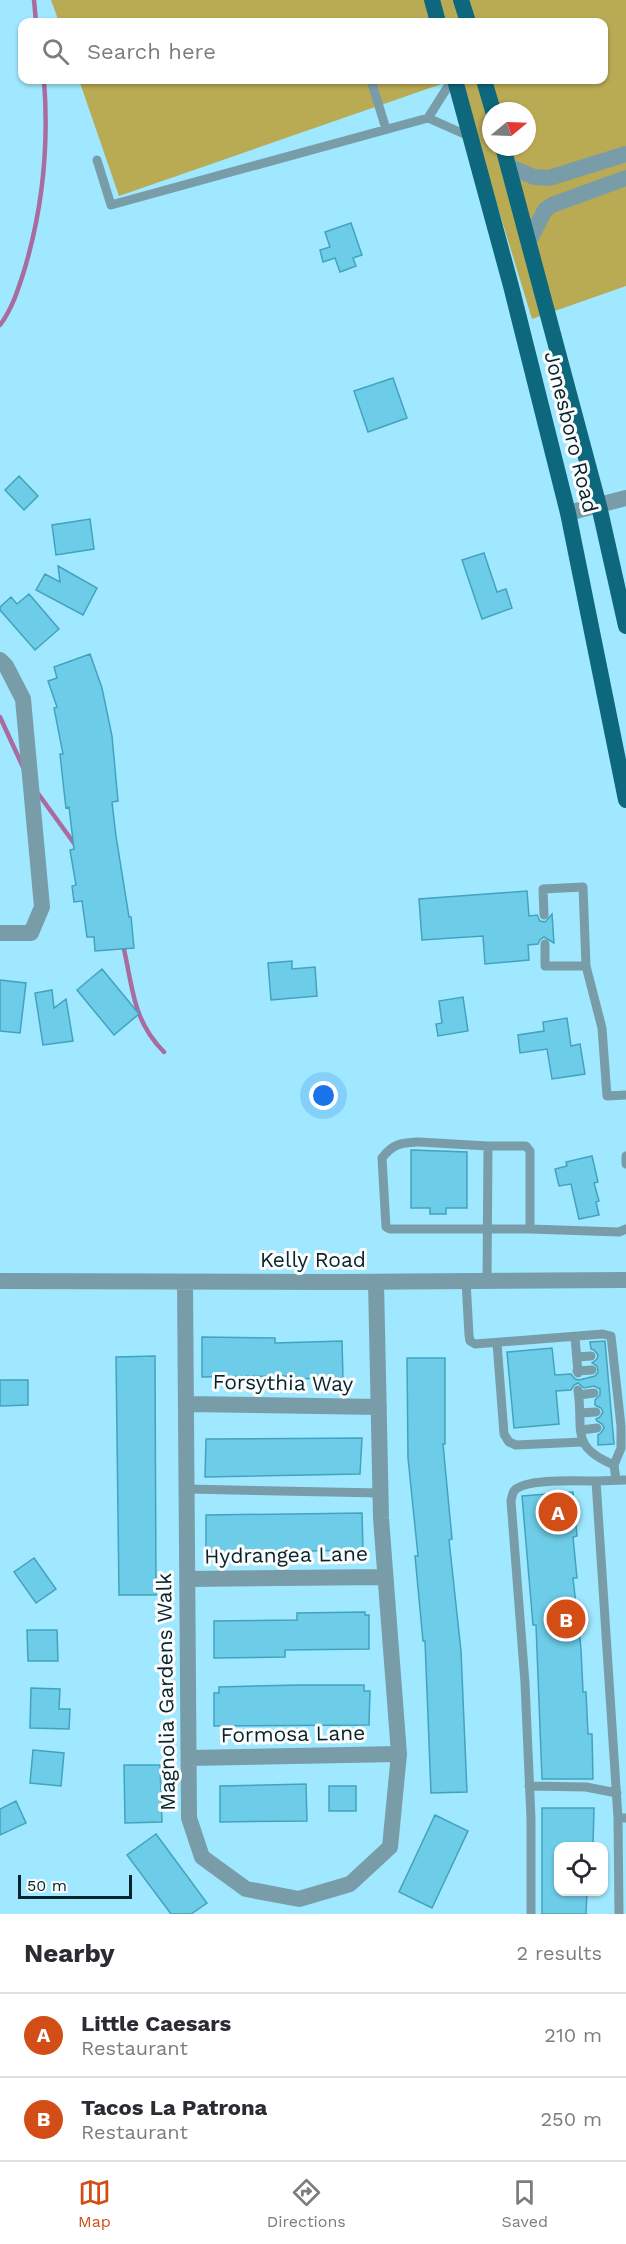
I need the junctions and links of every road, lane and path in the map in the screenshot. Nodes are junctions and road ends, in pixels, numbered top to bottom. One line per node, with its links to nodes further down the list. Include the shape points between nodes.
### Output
1 (432, 0): 3 (main road)
2 (461, 0): 4 (main road)
3 (437, 18)
4 (467, 18)
5 (372, 84): 11 (lane)
6 (450, 84): 10 (lane)
7 (454, 84): 12 (main road, Jonesboro Road)
8 (485, 84): 9 (main road)
9 (490, 102)
10 (428, 118): 11 (lane); 12 (lane)
11 (386, 129): 15 (lane, via 111,205)
12 (471, 137): 23 (main road, Jonesboro Road)
13 (626, 154): 16 (street)
14 (505, 156): 17 (main road, Jonesboro Road)
15 (97, 160)
16 (602, 162): 17 (street, via 541,178); 19 (lane)
17 (508, 166): 20 (main road, Jonesboro Road)
18 (626, 178): 19 (street)
19 (609, 185): 20 (street, via 552,205 545,210)
20 (529, 241): 22 (main road, Jonesboro Road)
21 (626, 498): 22 (street)
22 (599, 506): 23 (street); 24 (main road, Jonesboro Road)
23 (568, 513): 26 (main road, Jonesboro Road)
24 (626, 626)
25 (0, 660): 28 (street, via 23,699 42,907 31,933)
26 (626, 800)
27 (544, 915): 30 (lane, via 543,889 583,888)
28 (0, 933)
29 (545, 944): 30 (lane, via 545,966)
30 (586, 966): 31 (lane, via 602,1028 607,1096)
31 (626, 1095)
32 (488, 1146): 35 (lane); 35 (lane, via 398,1143 382,1158 386,1227); 36 (lane, via 526,1146 530,1151)
33 (626, 1156): 34 (lane)
34 (626, 1164)
35 (486, 1229): 36 (lane); 43 (lane)
36 (530, 1229): 37 (lane)
37 (626, 1229)
38 (626, 1280): 43 (street, Kelly Road)
39 (0, 1281): 41 (street, Kelly Road)
40 (466, 1281): 42 (street, Kelly Road); 43 (street, Kelly Road); 45 (lane, via 470,1341)
41 (185, 1282): 42 (street, Kelly Road); 50 (street, Magnolia Gardens Walk)
42 (376, 1282): 51 (street, Magnolia Gardens Walk)
43 (487, 1282)
44 (575, 1337): 45 (lane); 47 (lane); 57 (lane, via 611,1336 621,1448)
45 (497, 1343): 56 (lane, via 504,1434 509,1442)
46 (591, 1356): 47 (lane)
47 (577, 1357): 48 (lane, via 578,1372)
48 (592, 1370)
49 (594, 1393): 53 (lane, via 579,1392)
50 (186, 1404): 51 (street, Forsythia Way); 60 (street, Magnolia Gardens Walk)
51 (379, 1407): 61 (street, Magnolia Gardens Walk)
52 (596, 1412): 53 (lane)
53 (580, 1413): 55 (lane)
54 (597, 1428): 55 (lane)
55 (581, 1430): 56 (lane)
56 (582, 1442): 57 (lane, via 595,1457)
57 (614, 1465): 59 (lane)
58 (596, 1480): 59 (lane); 66 (lane, via 521,1486 514,1491 511,1501 522,1622); 67 (lane)
59 (621, 1480)
60 (187, 1489): 61 (lane); 63 (street, Magnolia Gardens Walk)
61 (381, 1493): 62 (street, Magnolia Gardens Walk)
62 (385, 1577): 63 (street, Hydrangea Lane); 64 (street, Magnolia Gardens Walk)
63 (187, 1579): 65 (street, Magnolia Gardens Walk)
64 (399, 1754): 65 (street, Formosa Lane); 65 (street, Magnolia Gardens Walk, via 390,1846 350,1884 299,1899 246,1889 202,1857 189,1818)
65 (189, 1758)
66 (529, 1786): 67 (lane, via 586,1787); 69 (lane)
67 (617, 1793): 68 (lane)
68 (622, 1818): 70 (lane)
69 (531, 1914)
70 (619, 1914)

